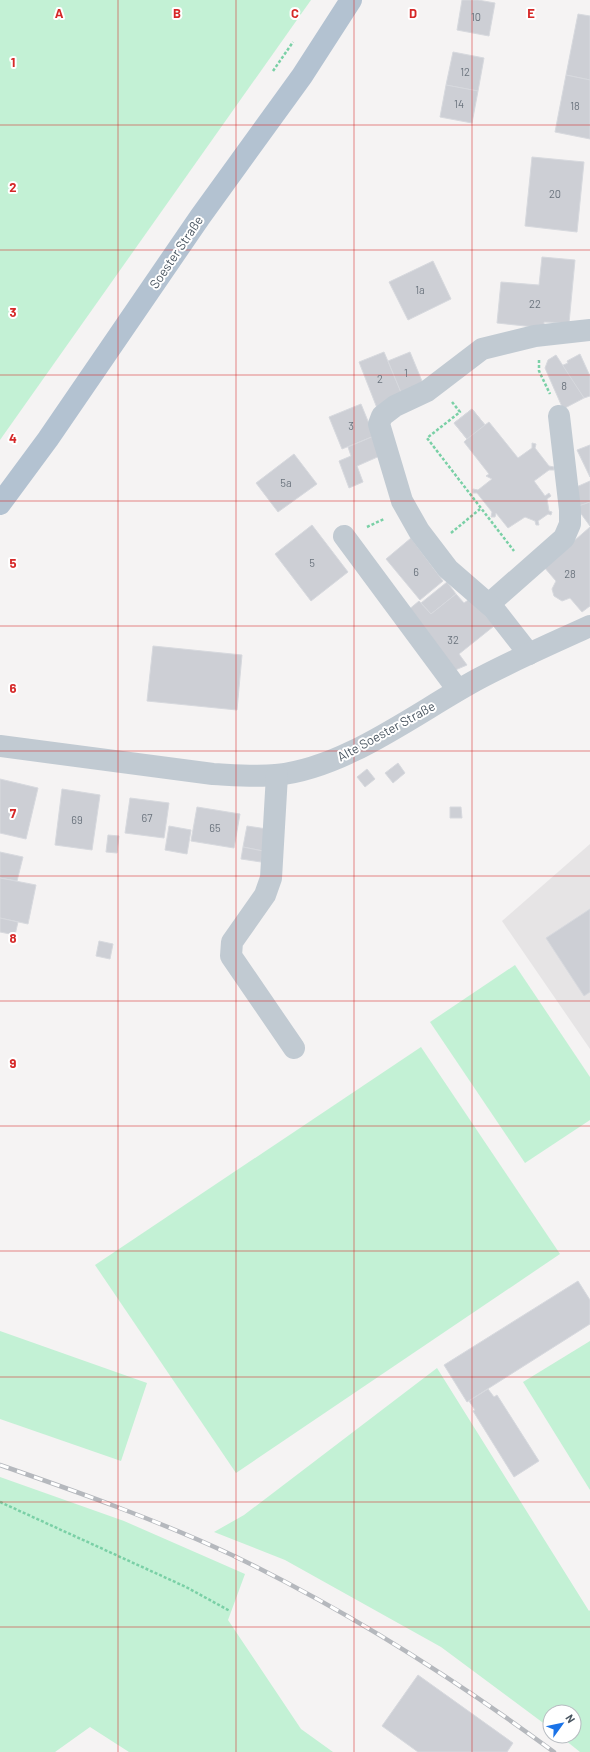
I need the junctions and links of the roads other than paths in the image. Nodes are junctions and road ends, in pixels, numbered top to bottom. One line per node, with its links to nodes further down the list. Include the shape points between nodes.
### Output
1 (351, 0): 4 (main road, Soester Straße, via 302,76 200,217 48,439)
2 (590, 330): 6 (street, via 541,335 482,350 427,391 395,406 382,416 379,424 396,484 405,507 419,531 448,569)
3 (559, 416): 6 (street, via 570,524 564,538)
4 (0, 504)
5 (344, 536): 9 (street)
6 (489, 604): 8 (street)
7 (590, 626): 8 (street, Alte Soester Straße)
8 (529, 654): 9 (street, Alte Soester Straße)
9 (458, 690): 11 (street, Alte Soester Straße, via 329,763)
10 (0, 746): 11 (street, Alte Soester Straße, via 213,774)
11 (277, 775): 12 (street, via 271,878 264,895 232,942 231,956)
12 (294, 1048)

